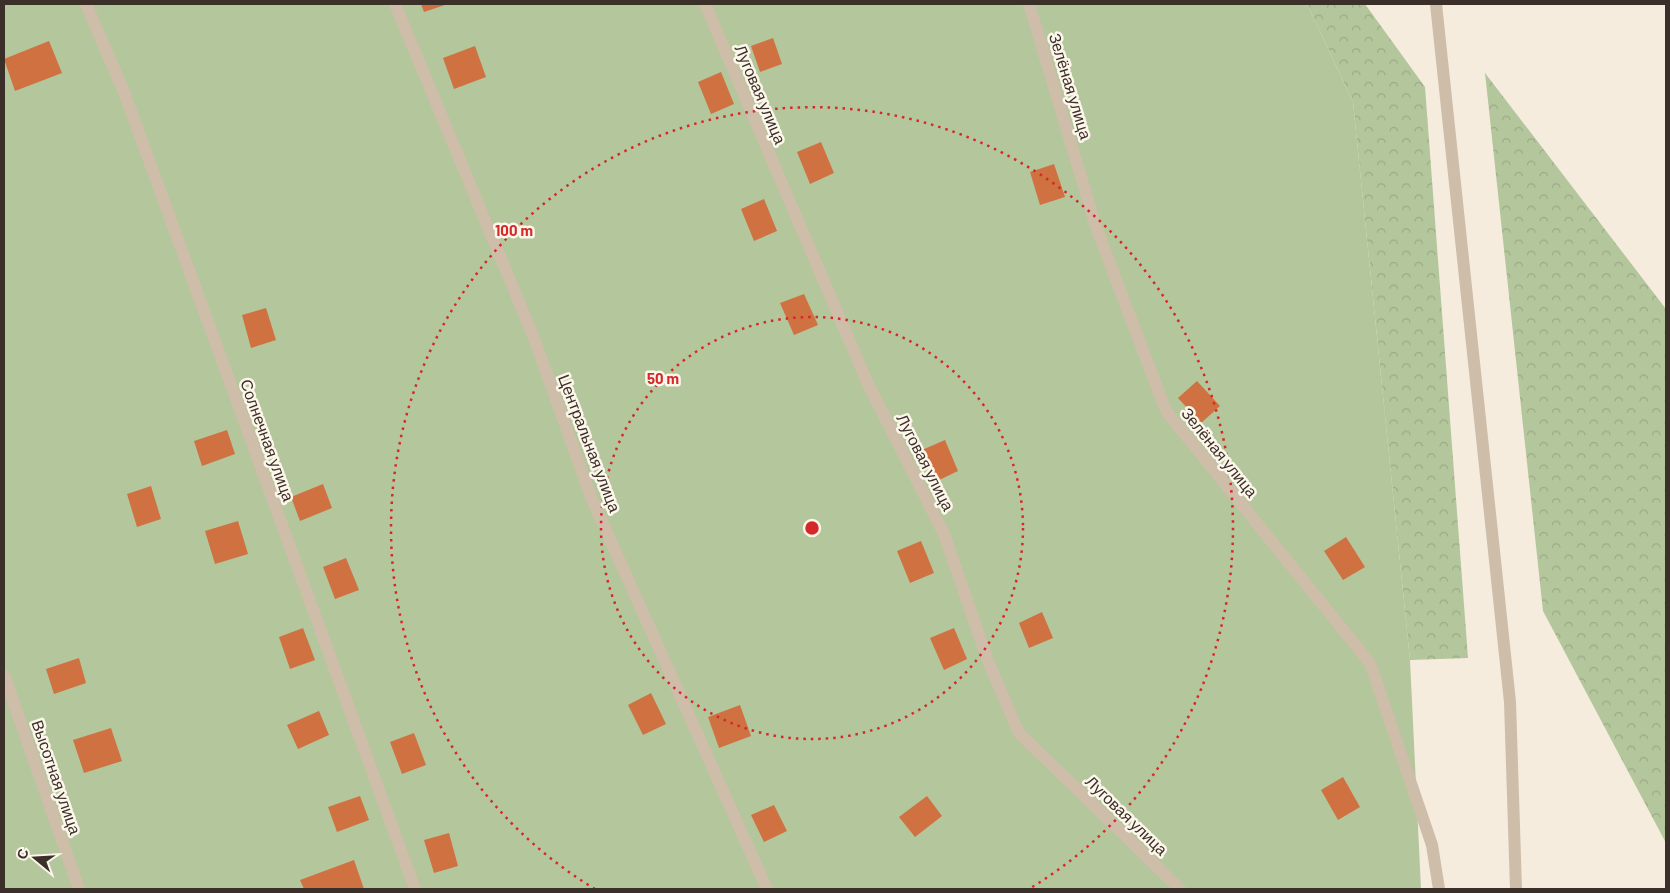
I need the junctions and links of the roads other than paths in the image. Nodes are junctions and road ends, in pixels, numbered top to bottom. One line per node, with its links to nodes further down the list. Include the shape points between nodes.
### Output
1 (86, 4): 8 (street, Солнечная улица, via 124,92)
2 (394, 4): 9 (street, Центральная улица, via 534,338 591,497)
3 (705, 4): 10 (street, Луговая улица, via 868,384 944,534 988,661 1019,733)
4 (1029, 4): 11 (street, Зелёная улица, via 1096,227 1166,411 1370,663 1432,845)
5 (1436, 4): 12 (street, via 1510,702)
6 (4, 675): 7 (street, Высотная улица)
7 (79, 889)
8 (415, 889)
9 (767, 889)
10 (1180, 889)
11 (1439, 889)
12 (1516, 889)

